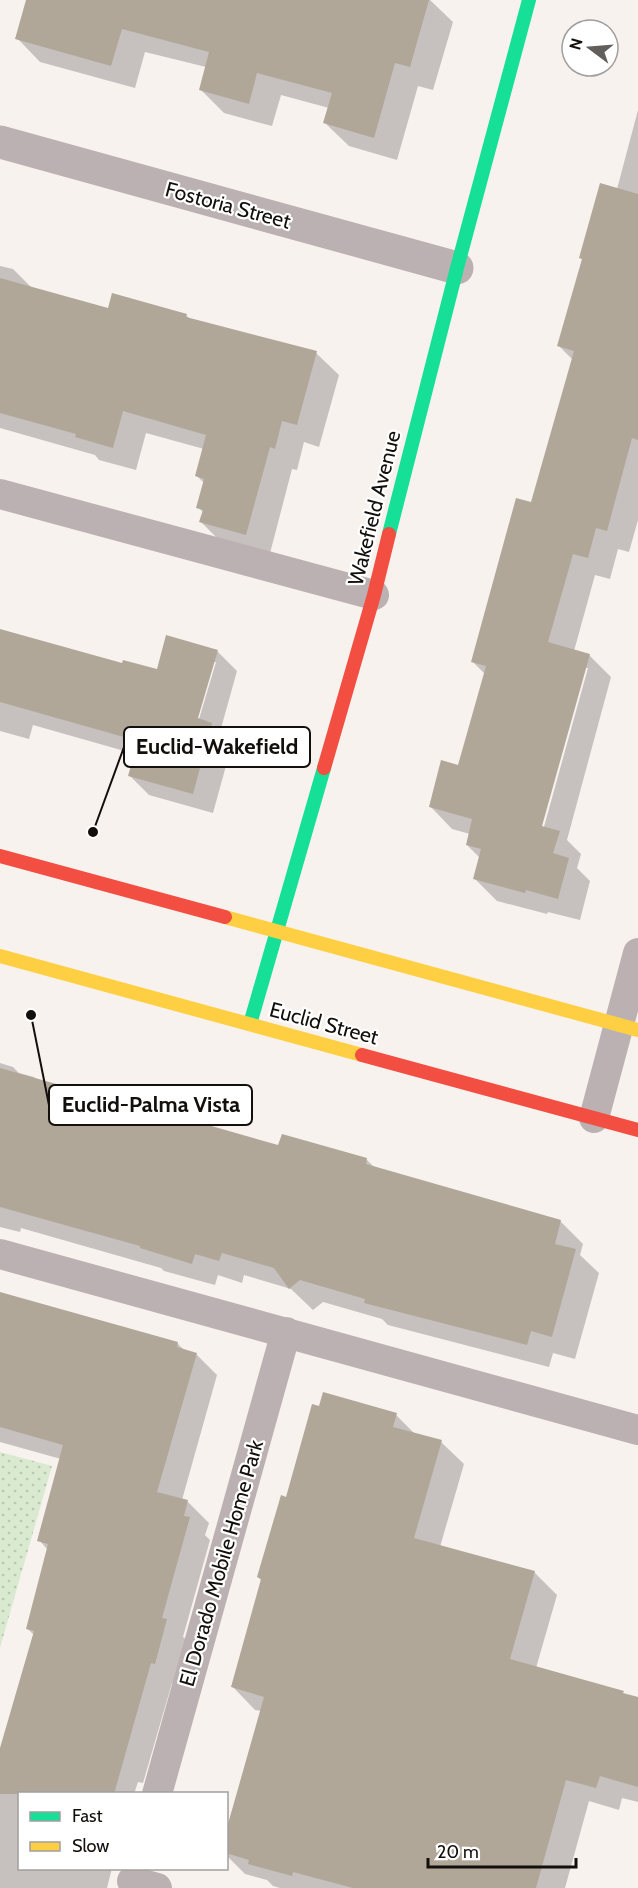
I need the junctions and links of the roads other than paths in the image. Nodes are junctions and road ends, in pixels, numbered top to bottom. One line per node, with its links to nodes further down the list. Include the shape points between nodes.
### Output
1 (530, 0): 3 (main road, Wakefield Avenue)
2 (0, 142): 3 (street, Fostoria Street)
3 (457, 268): 5 (main road, Wakefield Avenue)
4 (0, 494): 5 (lane)
5 (374, 595): 7 (main road, Wakefield Avenue)
6 (0, 856): 7 (main road)
7 (275, 931): 10 (main road, Wakefield Avenue); 11 (main road)
8 (638, 954): 11 (lane)
9 (0, 956): 10 (main road, Euclid Street)
10 (249, 1024): 12 (main road, Euclid Street)
11 (628, 1027): 12 (lane)
12 (594, 1118): 13 (main road, Euclid Street)
13 (638, 1130)
14 (0, 1254): 15 (lane)
15 (286, 1332): 16 (lane); 17 (lane, El Dorado Mobile Home Park)
16 (636, 1421)
17 (158, 1792)

